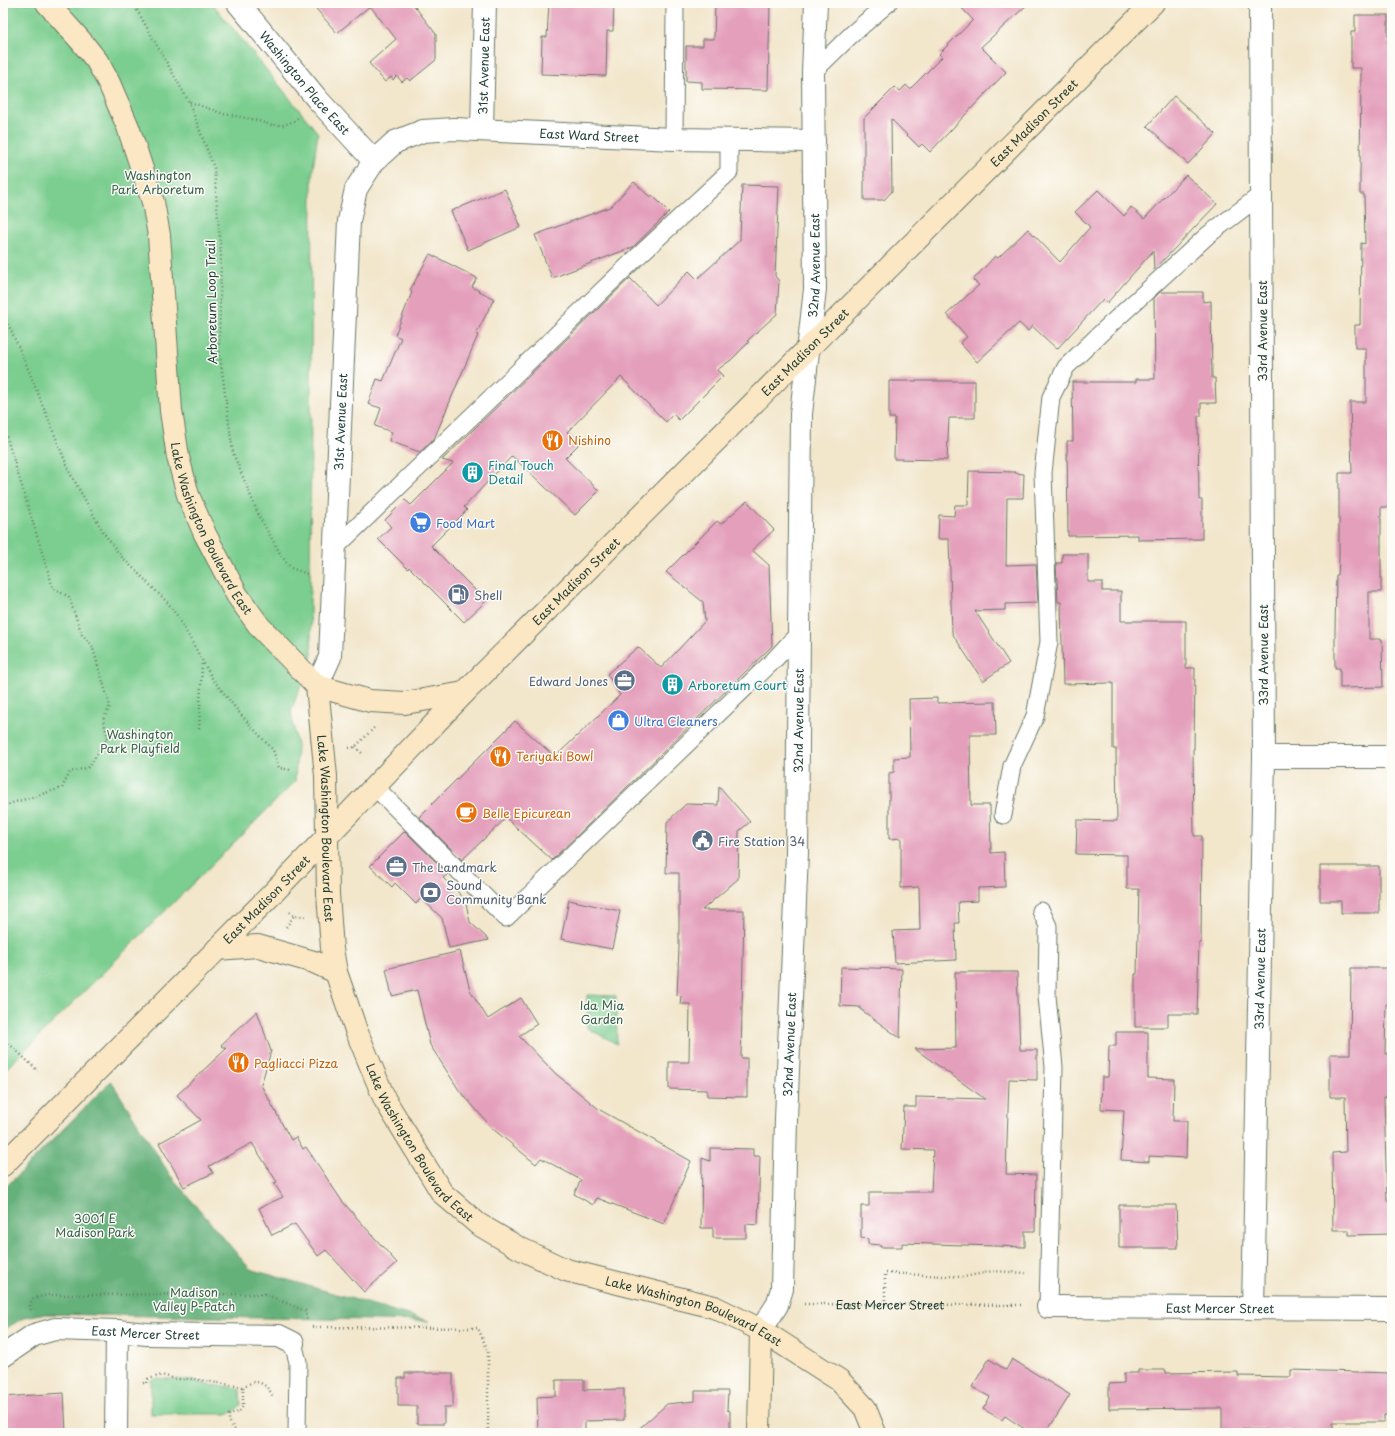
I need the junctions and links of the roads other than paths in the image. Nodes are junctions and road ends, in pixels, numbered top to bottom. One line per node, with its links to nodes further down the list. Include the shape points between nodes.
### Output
1 (47, 3): 19 (main road, Lake Washington Boulevard East, via 85,46 109,83 128,127 153,202 159,235 171,411 178,457 188,495 205,534 237,594 260,628)
2 (238, 3): 14 (street, Washington Place East, via 318,100)
3 (485, 3): 10 (street, 31st Avenue East)
4 (675, 3): 11 (lane)
5 (816, 3): 9 (street, 32nd Avenue East)
6 (888, 3): 9 (lane)
7 (1153, 3): 16 (main road, East Madison Street)
8 (1260, 3): 15 (street, 33rd Avenue East)
9 (813, 72): 13 (street, 32nd Avenue East)
10 (482, 129): 11 (street, East Ward Street); 14 (street, East Ward Street, via 423,131 395,142)
11 (674, 139): 12 (street, East Ward Street)
12 (730, 140): 13 (street, East Ward Street); 17 (lane, via 728,172)
13 (814, 141): 16 (street, 32nd Avenue East, via 815,289)
14 (374, 162): 17 (street, 31st Avenue East, via 356,189 349,221)
15 (1262, 194): 21 (street, 33rd Avenue East); 24 (lane, via 1208,236 1103,331 1066,367 1051,397 1043,473 1049,642 1035,716 1012,766)
16 (808, 348): 18 (street, 32nd Avenue East, via 802,414); 20 (main road, East Madison Street)
17 (335, 548): 19 (street, 31st Avenue East, via 330,657)
18 (800, 632): 23 (lane, via 506,918); 34 (street, 32nd Avenue East, via 797,853 782,1289 777,1305)
19 (317, 686): 20 (main road, via 370,700 405,703); 25 (main road, Lake Washington Boulevard East, via 326,776)
20 (464, 692): 23 (main road, East Madison Street)
21 (1264, 757): 22 (street); 31 (street, 33rd Avenue East)
22 (1392, 757)
23 (375, 787): 25 (main road, East Madison Street)
24 (1003, 816)
25 (326, 835): 27 (main road, East Madison Street); 28 (main road, Lake Washington Boulevard East, via 328,903)
26 (1041, 911): 30 (lane, via 1048,926 1047,996 1054,1067)
27 (217, 949): 28 (main road, via 258,946 314,962); 29 (main road, East Madison Street)
28 (336, 972): 34 (main road, Lake Washington Boulevard East, via 356,1030 385,1100 442,1193 478,1224 519,1248 566,1270 714,1307)
29 (3, 1164)
30 (1038, 1306): 31 (street, East Mercer Street)
31 (1252, 1308): 32 (street, East Mercer Street)
32 (1392, 1310)
33 (117, 1330): 35 (street, East Mercer Street, via 146,1334 279,1336); 36 (street, East Mercer Street, via 55,1329 34,1335); 37 (street)
34 (761, 1330): 39 (main road); 40 (main road, Lake Washington Boulevard East, via 839,1380 864,1408)
35 (293, 1343): 38 (lane, via 298,1362)
36 (3, 1356)
37 (116, 1433)
38 (297, 1433)
39 (759, 1433)
40 (875, 1433)

